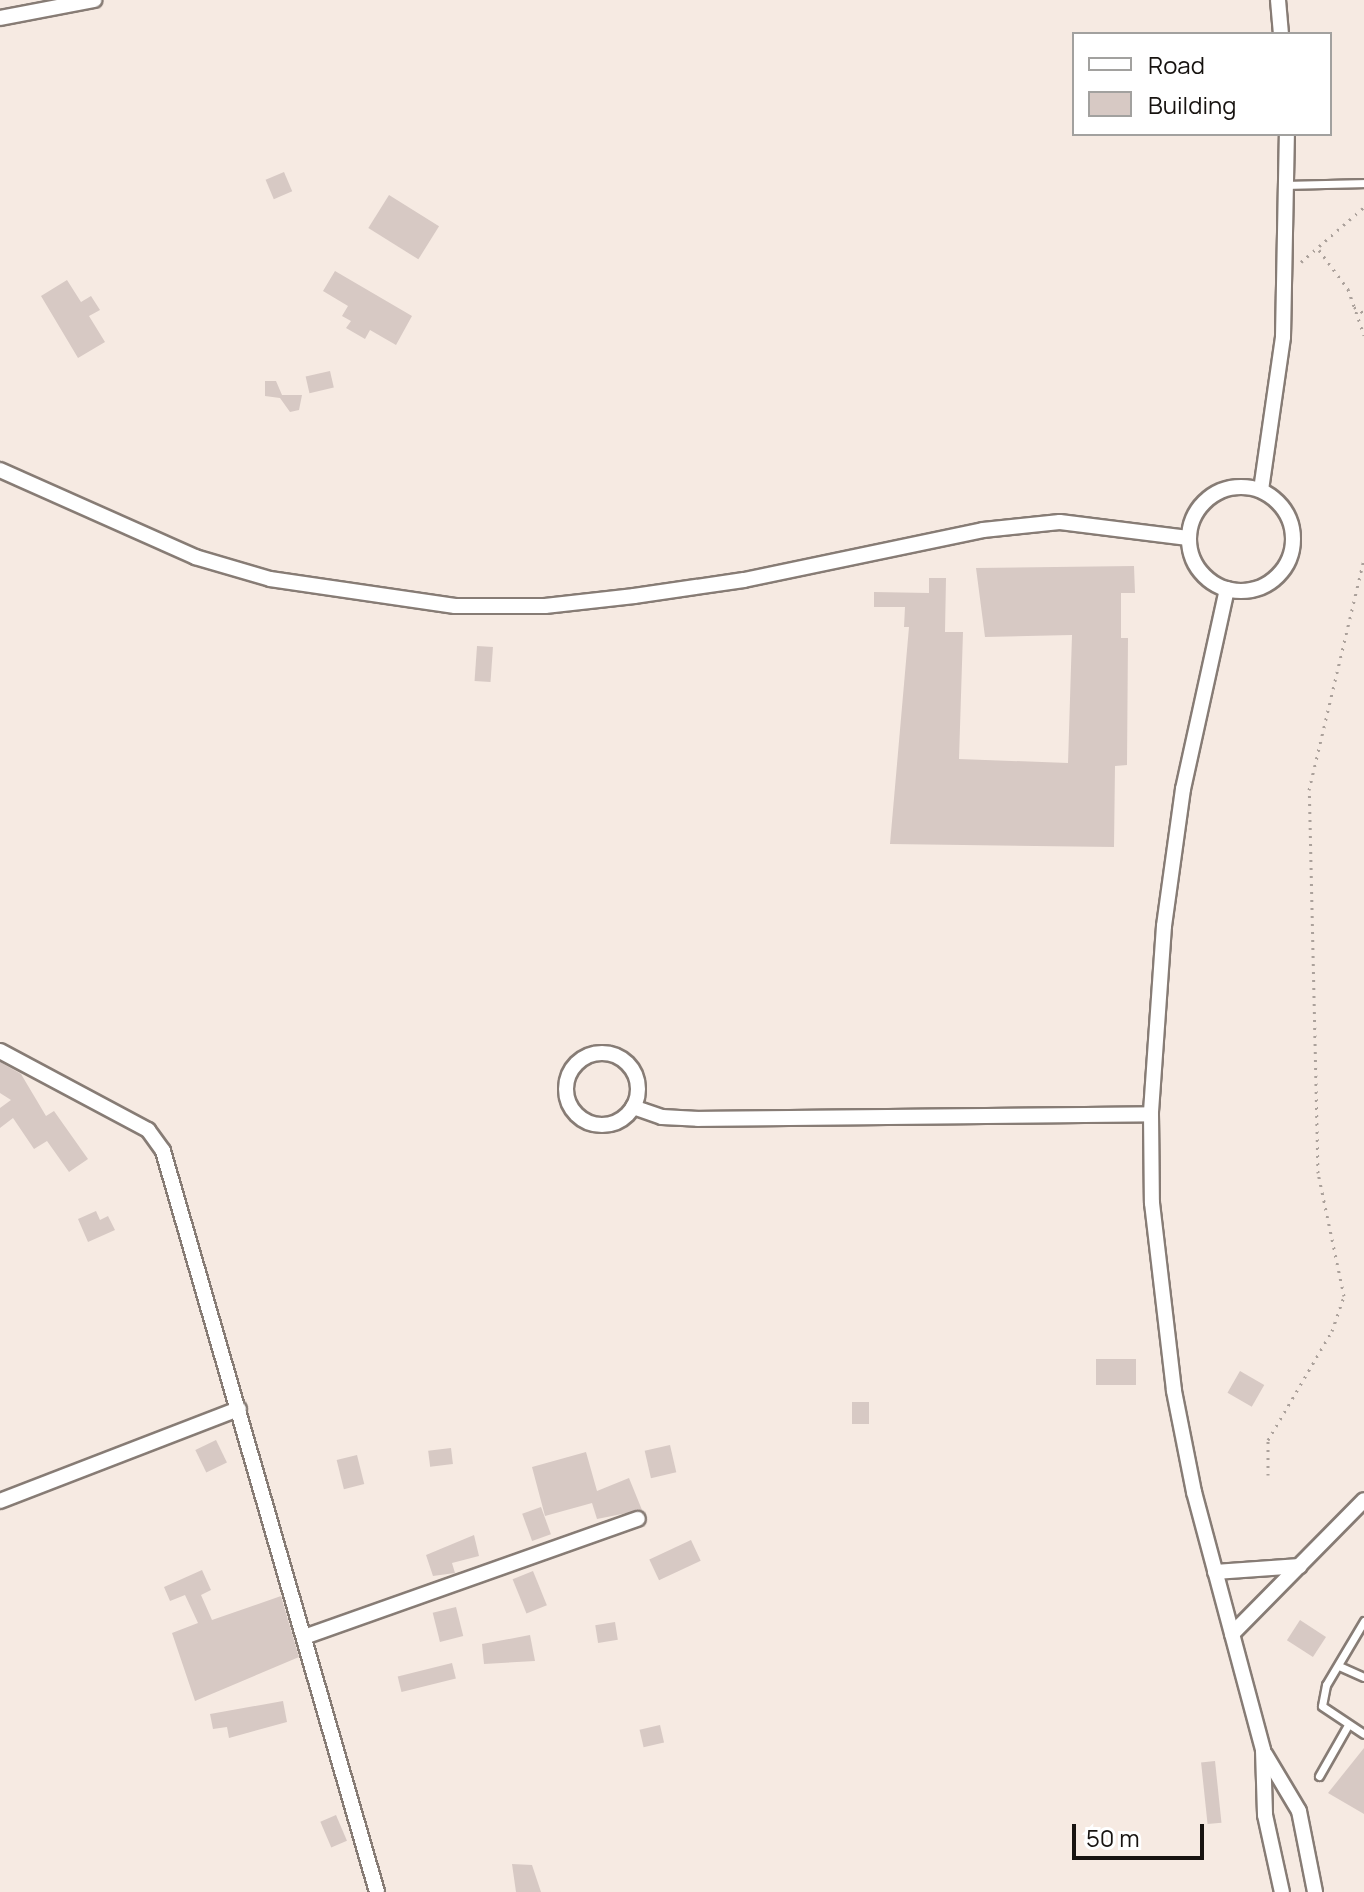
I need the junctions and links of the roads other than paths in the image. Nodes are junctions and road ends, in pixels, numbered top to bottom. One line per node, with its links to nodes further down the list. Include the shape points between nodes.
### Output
1 (94, 0): 3 (street)
2 (1278, 0): 4 (street)
3 (0, 18)
4 (1281, 32)
5 (1287, 136): 7 (street)
6 (1364, 183): 7 (lane)
7 (1287, 185): 9 (street, via 1285,273)
8 (0, 470): 10 (street, via 195,557 270,579 455,606 545,606 634,596 744,580 983,530 1060,522)
9 (1261, 490): 10 (street, via 1236,487 1212,495 1199,507); 11 (street, via 1290,521 1287,564 1261,587)
10 (1188, 538): 11 (street, via 1199,570)
11 (1227, 589): 14 (street, via 1183,789 1164,926)
12 (0, 1051): 15 (street, via 158,1140)
13 (633, 1107): 13 (street, via 609,1124 585,1121 566,1092 573,1069 591,1055 624,1061 637,1080); 14 (street, via 662,1117 698,1119)
14 (1151, 1114): 20 (street, via 1152,1203 1174,1391)
15 (239, 1409): 17 (street); 23 (street)
16 (1364, 1500): 19 (street)
17 (0, 1501)
18 (638, 1519): 23 (street)
19 (1300, 1566): 20 (street); 22 (street, via 1254,1605)
20 (1215, 1572): 22 (street)
21 (1364, 1621): 24 (lane)
22 (1232, 1634): 28 (street)
23 (304, 1637): 30 (street)
24 (1339, 1666): 25 (lane); 26 (lane, via 1322,1706)
25 (1364, 1677)
26 (1348, 1725): 27 (lane); 29 (lane)
27 (1364, 1734)
28 (1263, 1750): 31 (street, via 1265,1815); 32 (street, via 1299,1811)
29 (1319, 1776)
30 (377, 1892)
31 (1282, 1892)
32 (1315, 1892)

